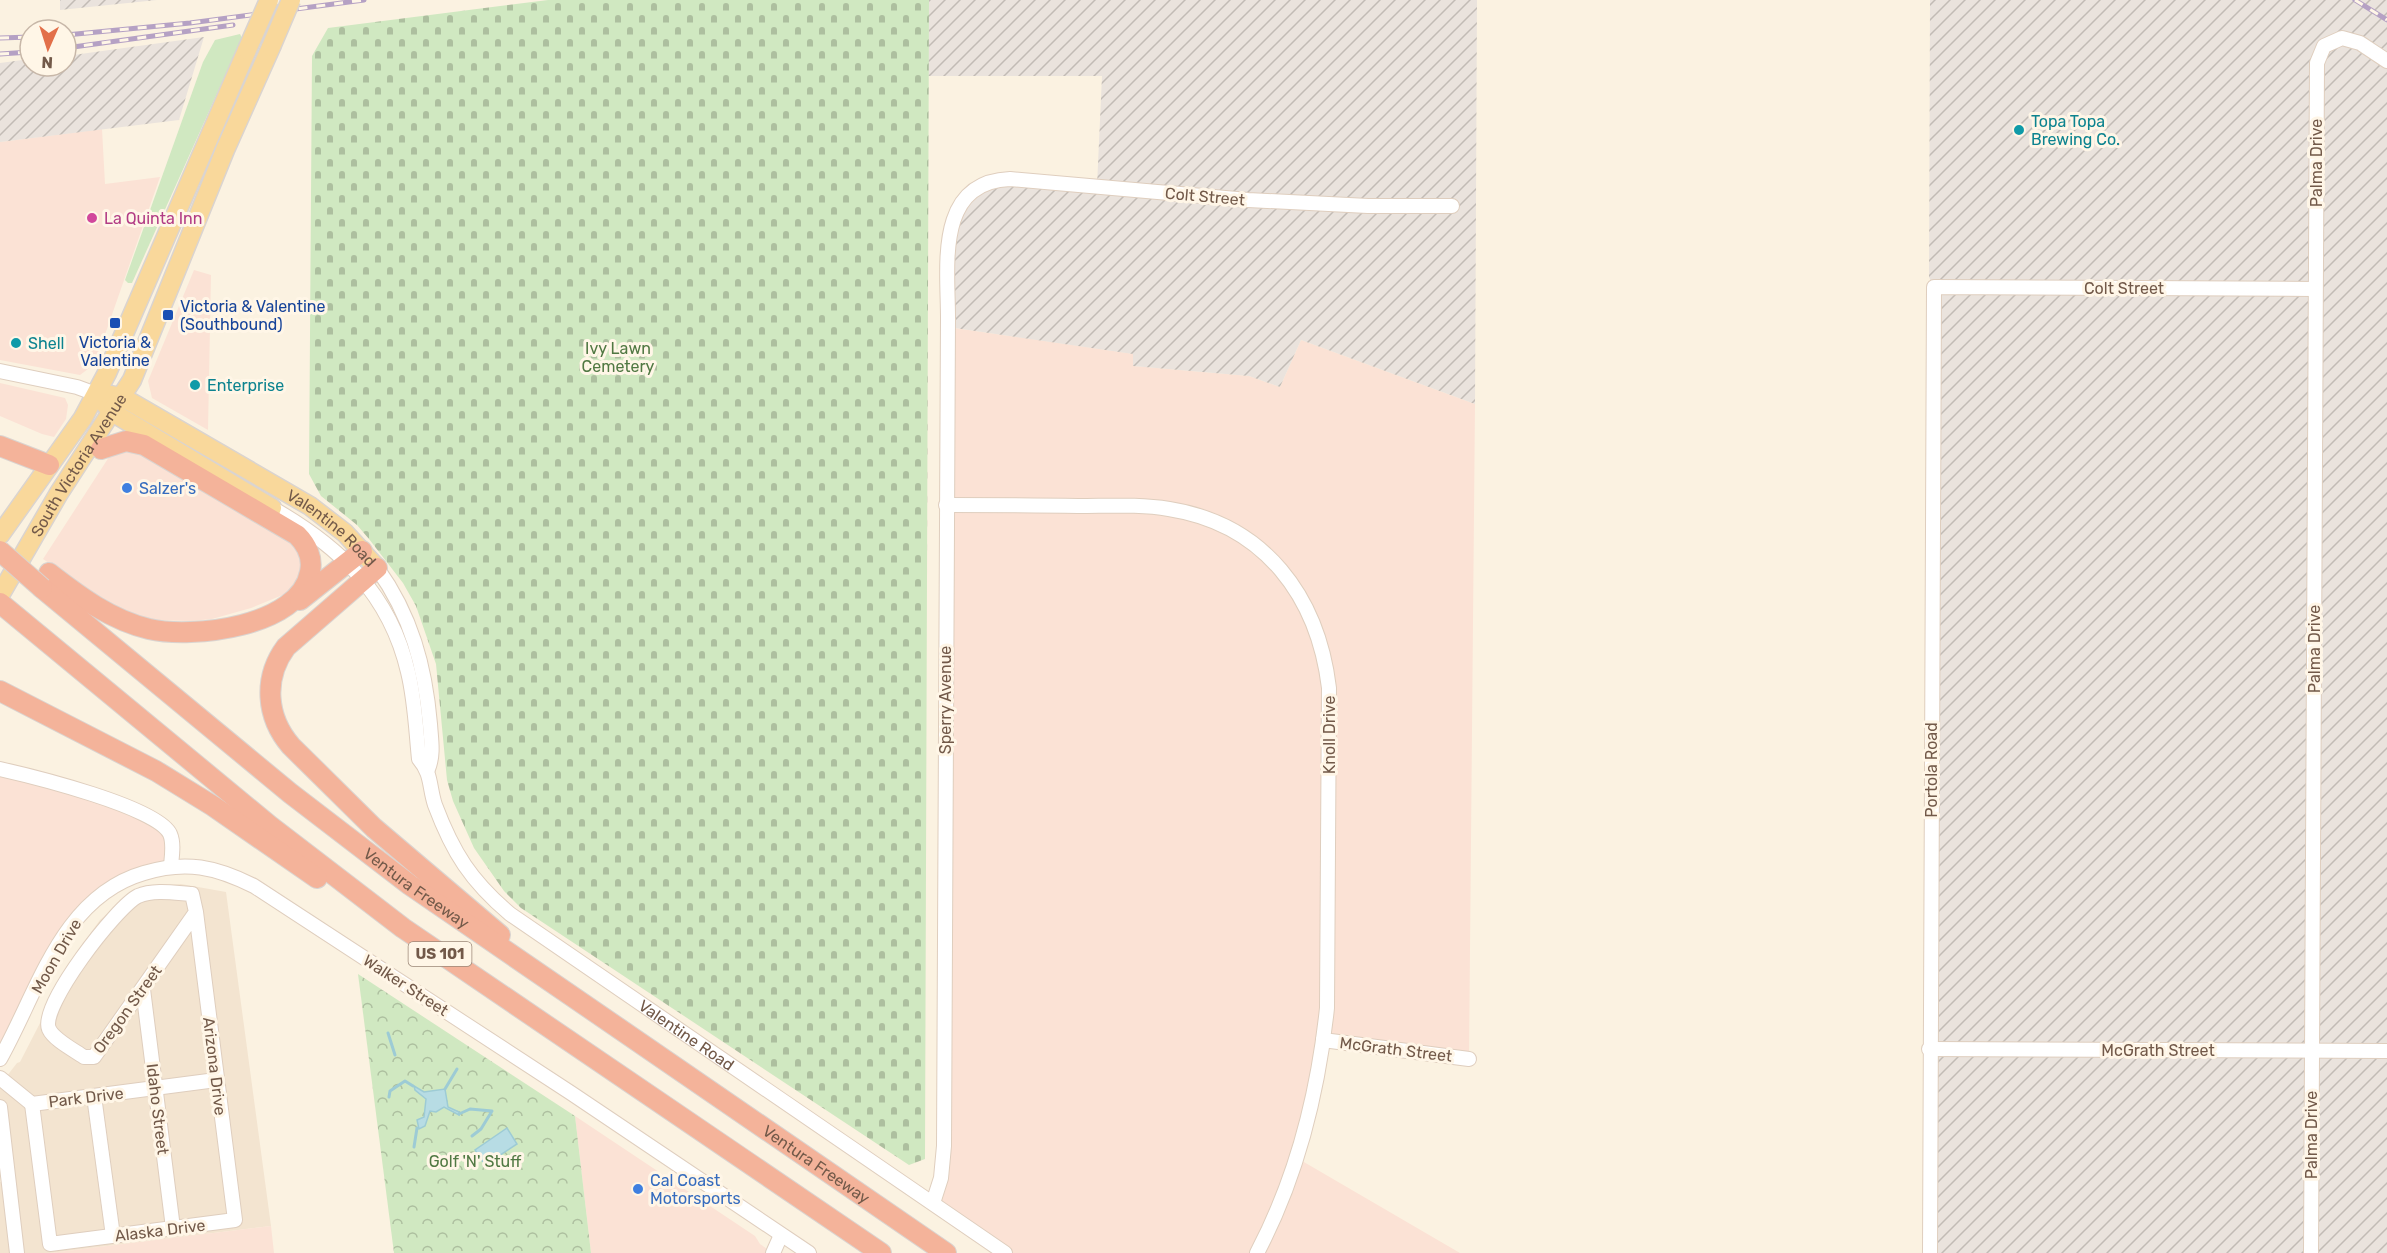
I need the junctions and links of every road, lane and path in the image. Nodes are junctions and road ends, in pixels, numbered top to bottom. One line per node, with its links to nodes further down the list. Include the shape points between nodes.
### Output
1 (269, 0): 9 (main road, South Victoria Avenue, bridge)
2 (291, 0): 10 (main road, South Victoria Avenue, bridge, via 132,380)
3 (2387, 61): 7 (street, Palma Drive, via 2348,38 2324,46 2317,63)
4 (965, 199): 5 (street, Colt Street, via 980,187 1010,179 1259,201); 17 (street, Sperry Avenue, via 954,215 949,237)
5 (1452, 206)
6 (1934, 287): 7 (street, Colt Street); 35 (street, Portola Road)
7 (2315, 289): 36 (street, Palma Drive)
8 (0, 371): 9 (street)
9 (96, 394): 10 (main road, Valentine Road); 14 (main road, South Victoria Avenue)
10 (117, 405): 12 (main road, Valentine Road); 16 (main road, Valentine Road); 19 (main road, South Victoria Avenue)
11 (0, 446): 14 (highway)
12 (171, 446): 13 (main road, via 127,438); 15 (main road, Valentine Road)
13 (101, 449): 19 (main road, via 67,499); 26 (highway, via 126,441 144,445 297,535 310,555 310,573 300,592)
14 (49, 465): 20 (main road, South Victoria Avenue)
15 (224, 477): 16 (main road, via 237,475 278,499); 18 (main road, Valentine Road)
16 (294, 497): 21 (main road, Valentine Road, via 326,518)
17 (946, 505): 34 (street, Knoll Drive, via 1139,506 1194,514 1252,543 1297,591 1319,635 1329,688 1328,970); 46 (street, Sperry Avenue, via 944,1146 941,1178)
18 (272, 508): 21 (street, Valentine Road)
19 (37, 533): 24 (main road, South Victoria Avenue)
20 (1, 547): 23 (highway)
21 (355, 557): 22 (main road, Valentine Road); 26 (highway, via 305,598)
22 (369, 574): 31 (highway, via 281,654 270,688 276,724 285,739 374,828 499,934); 46 (street, Valentine Road, via 404,657 419,759 428,769 434,802 454,852 489,896)
23 (46, 581): 26 (highway, via 113,616 151,630 221,630 254,621); 31 (highway, Ventura Freeway / US 101, via 298,800)
24 (0, 595)
25 (0, 603): 32 (highway, US 101, via 308,857)
26 (283, 607)
27 (0, 691): 32 (highway, via 184,788)
28 (0, 769): 29 (street, via 82,790 156,820 169,832)
29 (171, 865): 38 (street, Moon Drive, via 119,882 82,911 60,942); 49 (street, Walker Street, via 227,873 254,886)
30 (196, 912): 33 (street, Oregon Street); 33 (street, Oregon Street, via 192,894 146,893 130,900 89,947 50,1010 47,1024 52,1034 90,1059); 41 (street, Arizona Drive)
31 (524, 966): 55 (highway, Ventura Freeway / US 101)
32 (478, 981): 54 (highway, US 101)
33 (143, 989): 42 (street, Idaho Street)
34 (1323, 1040): 39 (street, McGrath Street); 57 (street, Knoll Drive, via 1299,1151)
35 (1929, 1049): 36 (street, McGrath Street); 58 (street, Portola Road)
36 (2312, 1050): 37 (street, McGrath Street); 59 (street, Palma Drive)
37 (2387, 1050)
38 (0, 1059)
39 (1469, 1059)
40 (0, 1078): 44 (street, Park Drive)
41 (216, 1080): 42 (street, Park Drive); 47 (street, Arizona Drive)
42 (156, 1088): 43 (street, Park Drive); 48 (street, Idaho Street)
43 (94, 1096): 44 (street, Park Drive); 50 (street)
44 (32, 1104): 50 (street, Alaska Drive, via 50,1244)
45 (0, 1107): 51 (street)
46 (933, 1203): 56 (street, Valentine Road)
47 (235, 1220): 48 (street, Alaska Drive)
48 (174, 1228): 50 (street, Alaska Drive)
49 (781, 1235): 52 (street); 53 (street, Walker Street)
50 (112, 1236)
51 (17, 1253)
52 (773, 1253)
53 (809, 1253)
54 (880, 1253)
55 (946, 1253)
56 (1005, 1253)
57 (1257, 1253)
58 (1930, 1253)
59 (2311, 1253)

